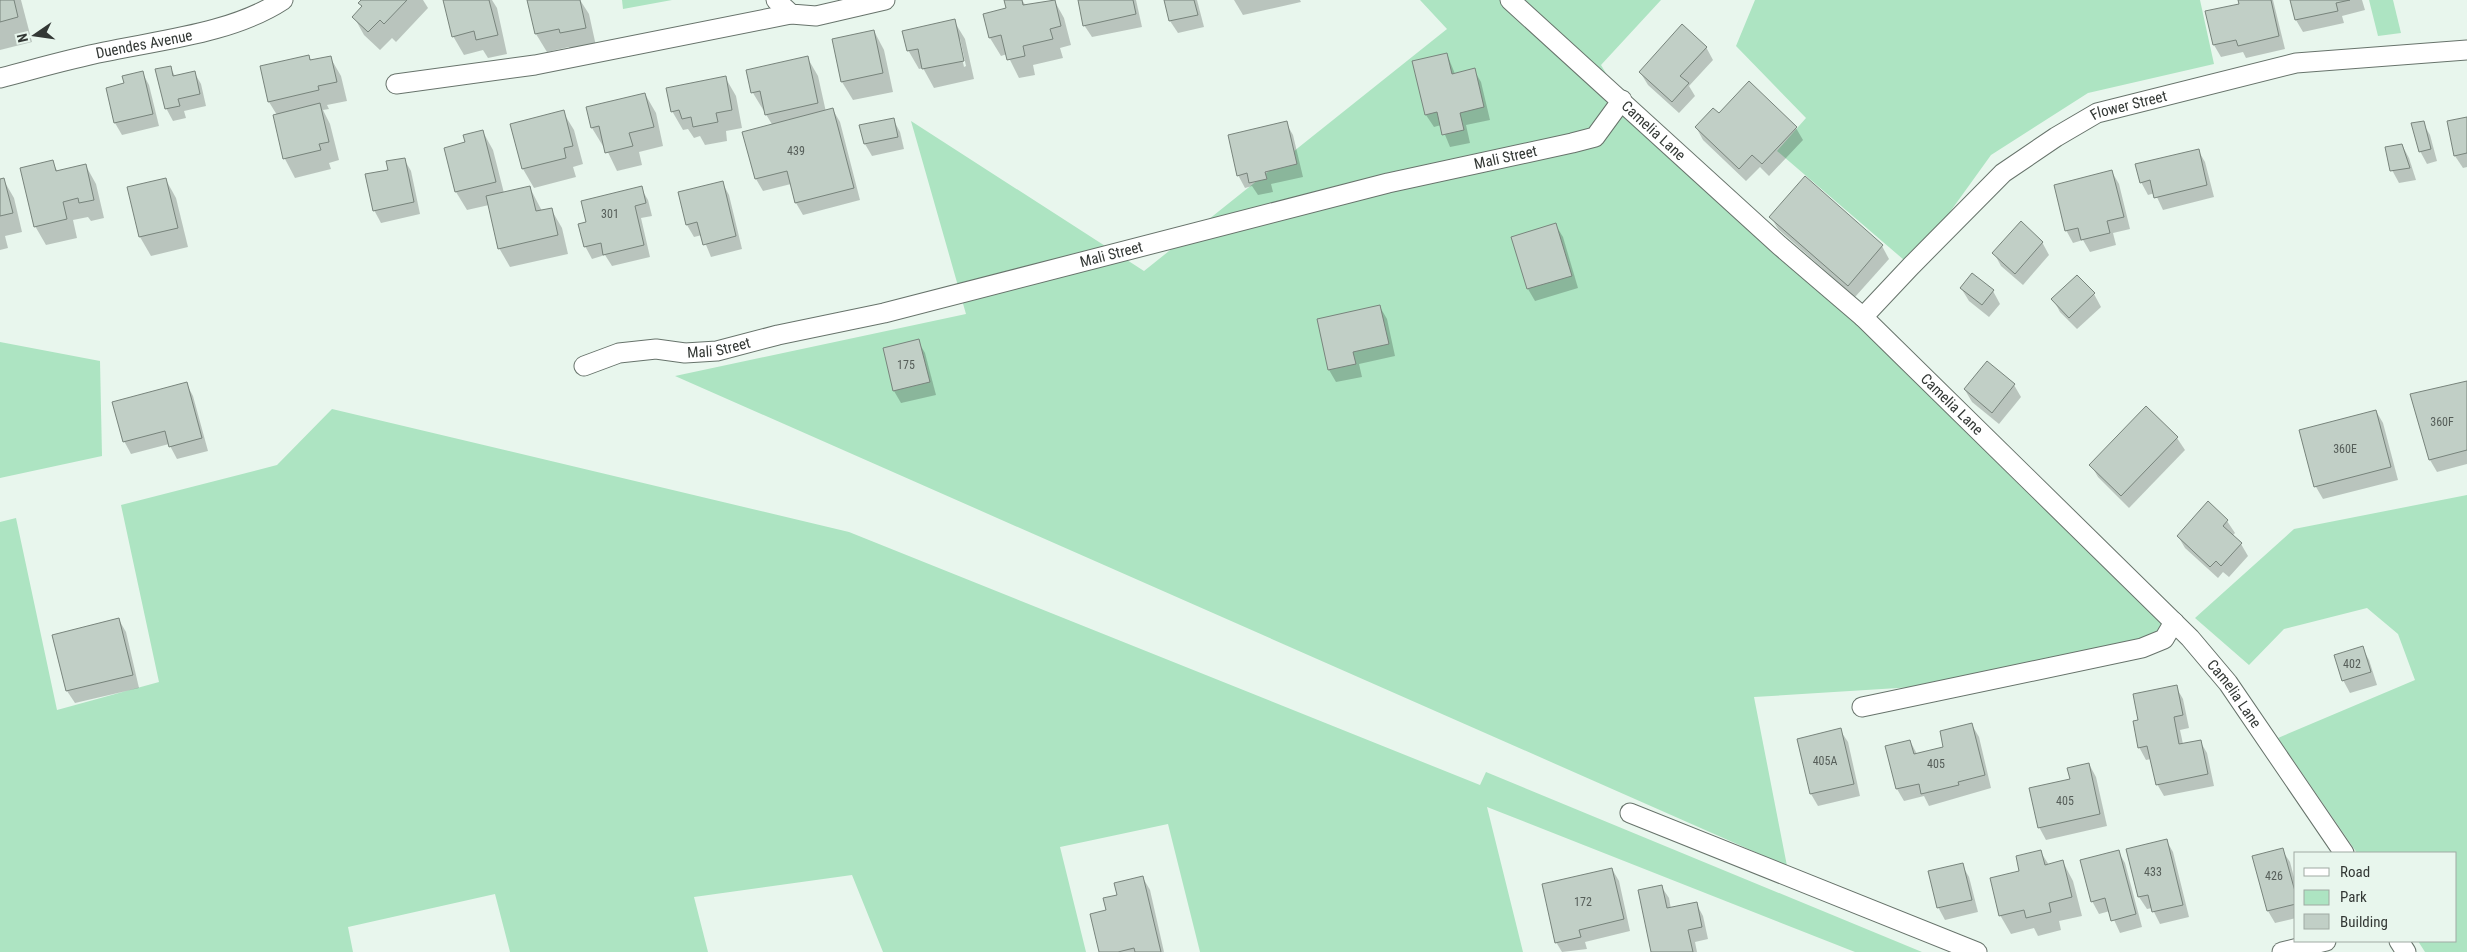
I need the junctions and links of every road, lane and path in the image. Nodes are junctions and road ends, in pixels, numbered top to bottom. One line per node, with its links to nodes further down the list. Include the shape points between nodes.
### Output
1 (283, 0): 7 (street, Duendes Avenue, via 266,12 204,31 75,58)
2 (776, 0): 5 (street)
3 (885, 0): 5 (street, via 816,16)
4 (1510, 0): 9 (street, Camelia Lane)
5 (791, 14): 8 (street, via 535,65)
6 (2467, 50): 10 (street, Flower Street, via 2296,63 2097,113 2003,173)
7 (0, 78)
8 (396, 84)
9 (1622, 100): 10 (street, Camelia Lane, via 1779,245); 11 (street, Mali Street, via 1595,137 1572,144 1388,183 884,313 717,351 636,351 619,353)
10 (1864, 317): 12 (street, Camelia Lane)
11 (584, 366)
12 (2174, 622): 13 (street, via 2164,639 2155,645); 15 (street, Camelia Lane, via 2228,684)
13 (1862, 707)
14 (1630, 813): 17 (street)
15 (2343, 852)
16 (2322, 942): 18 (street)
17 (1977, 952)
18 (2282, 952)

